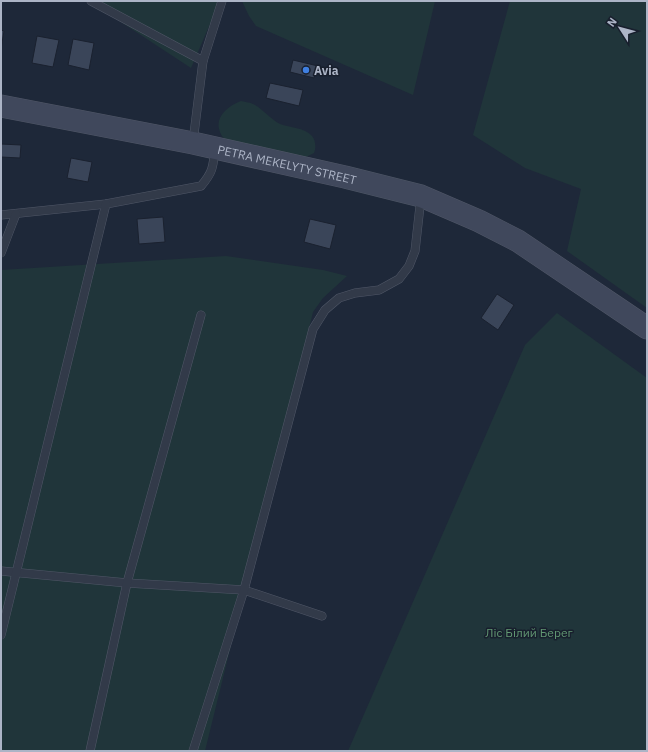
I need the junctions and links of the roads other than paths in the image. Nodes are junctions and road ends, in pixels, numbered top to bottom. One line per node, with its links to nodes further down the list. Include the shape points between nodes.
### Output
1 (92, 1): 3 (lane)
2 (222, 1): 3 (lane)
3 (203, 61): 5 (lane)
4 (1, 106): 5 (street, PETRA MEKELYTY STREET)
5 (193, 143): 6 (street, PETRA MEKELYTY STREET)
6 (215, 148): 7 (street, PETRA MEKELYTY STREET); 8 (lane, via 213,167 201,186)
7 (421, 196): 13 (street, PETRA MEKELYTY STREET, via 518,241); 17 (lane, via 414,251 409,266 399,280 379,290 339,298 324,310 313,330)
8 (106, 204): 9 (lane); 15 (lane)
9 (16, 214): 10 (lane); 11 (lane)
10 (1, 215)
11 (1, 253)
12 (201, 315): 16 (lane)
13 (647, 328)
14 (1, 571): 15 (lane)
15 (17, 572): 16 (lane); 19 (lane)
16 (127, 582): 17 (lane); 20 (lane)
17 (244, 590): 18 (lane); 21 (lane)
18 (322, 616)
19 (1, 635)
20 (90, 751)
21 (193, 751)

